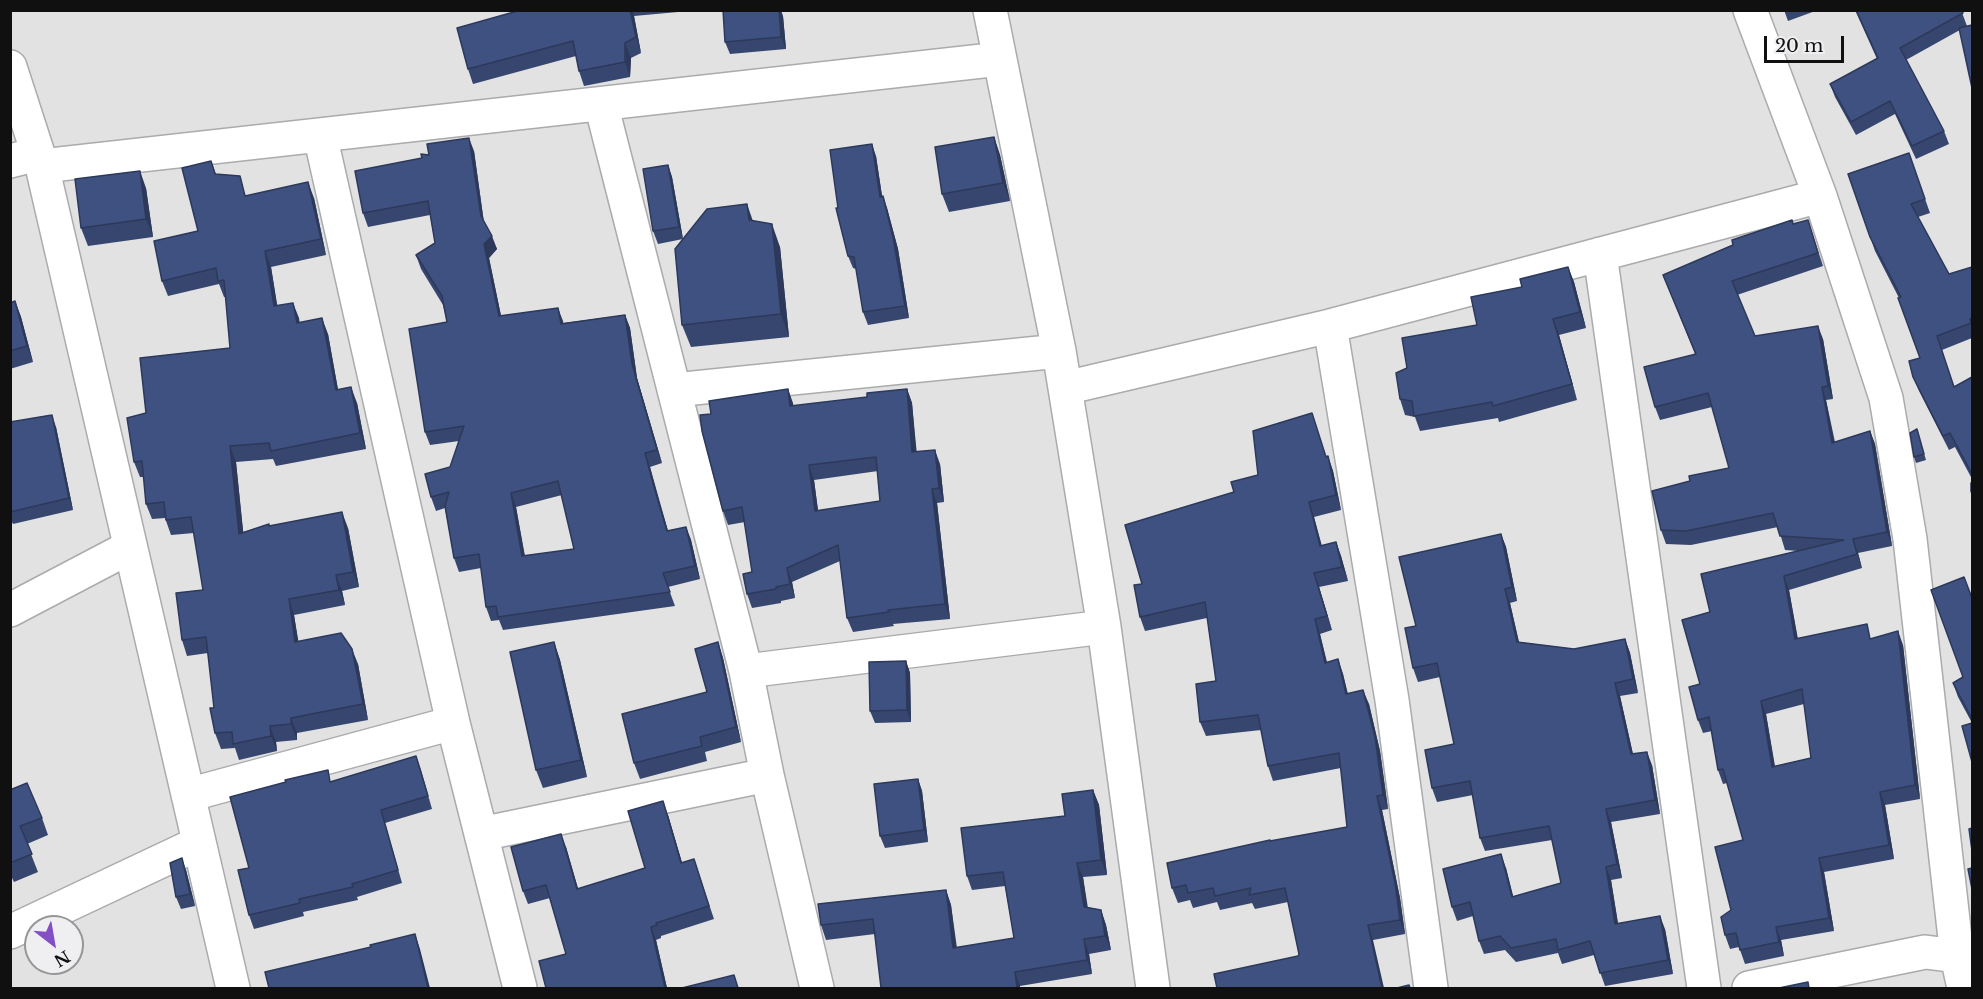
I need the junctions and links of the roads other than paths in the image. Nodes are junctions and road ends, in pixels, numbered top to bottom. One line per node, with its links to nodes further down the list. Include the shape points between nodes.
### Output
1 (990, 10): 3 (street)
2 (1750, 10): 8 (street)
3 (1000, 59): 5 (street); 11 (street)
4 (10, 68): 7 (street)
5 (601, 104): 6 (street); 13 (street)
6 (320, 135): 7 (street); 18 (street)
7 (30, 160): 14 (street)
8 (1820, 196): 9 (street); 24 (street, via 1886,398 1910,539)
9 (1600, 254): 10 (street); 30 (street)
10 (1330, 326): 12 (street); 29 (street, via 1392,700)
11 (1059, 351): 12 (street); 13 (street)
12 (1065, 388): 16 (street)
13 (675, 390): 17 (street)
14 (130, 547): 15 (street); 20 (street)
15 (10, 610)
16 (1104, 627): 17 (street); 28 (street)
17 (747, 671): 19 (street)
18 (453, 723): 20 (street); 21 (street)
19 (767, 775): 21 (street); 27 (street)
20 (188, 795): 22 (street)
21 (481, 834): 26 (street)
22 (199, 843): 23 (street); 25 (street)
23 (10, 932)
24 (1965, 954): 31 (street, via 1925,952); 32 (street)
25 (233, 988)
26 (520, 988)
27 (817, 988)
28 (1153, 988)
29 (1431, 988)
30 (1704, 988)
31 (1749, 988)
32 (1964, 988)

